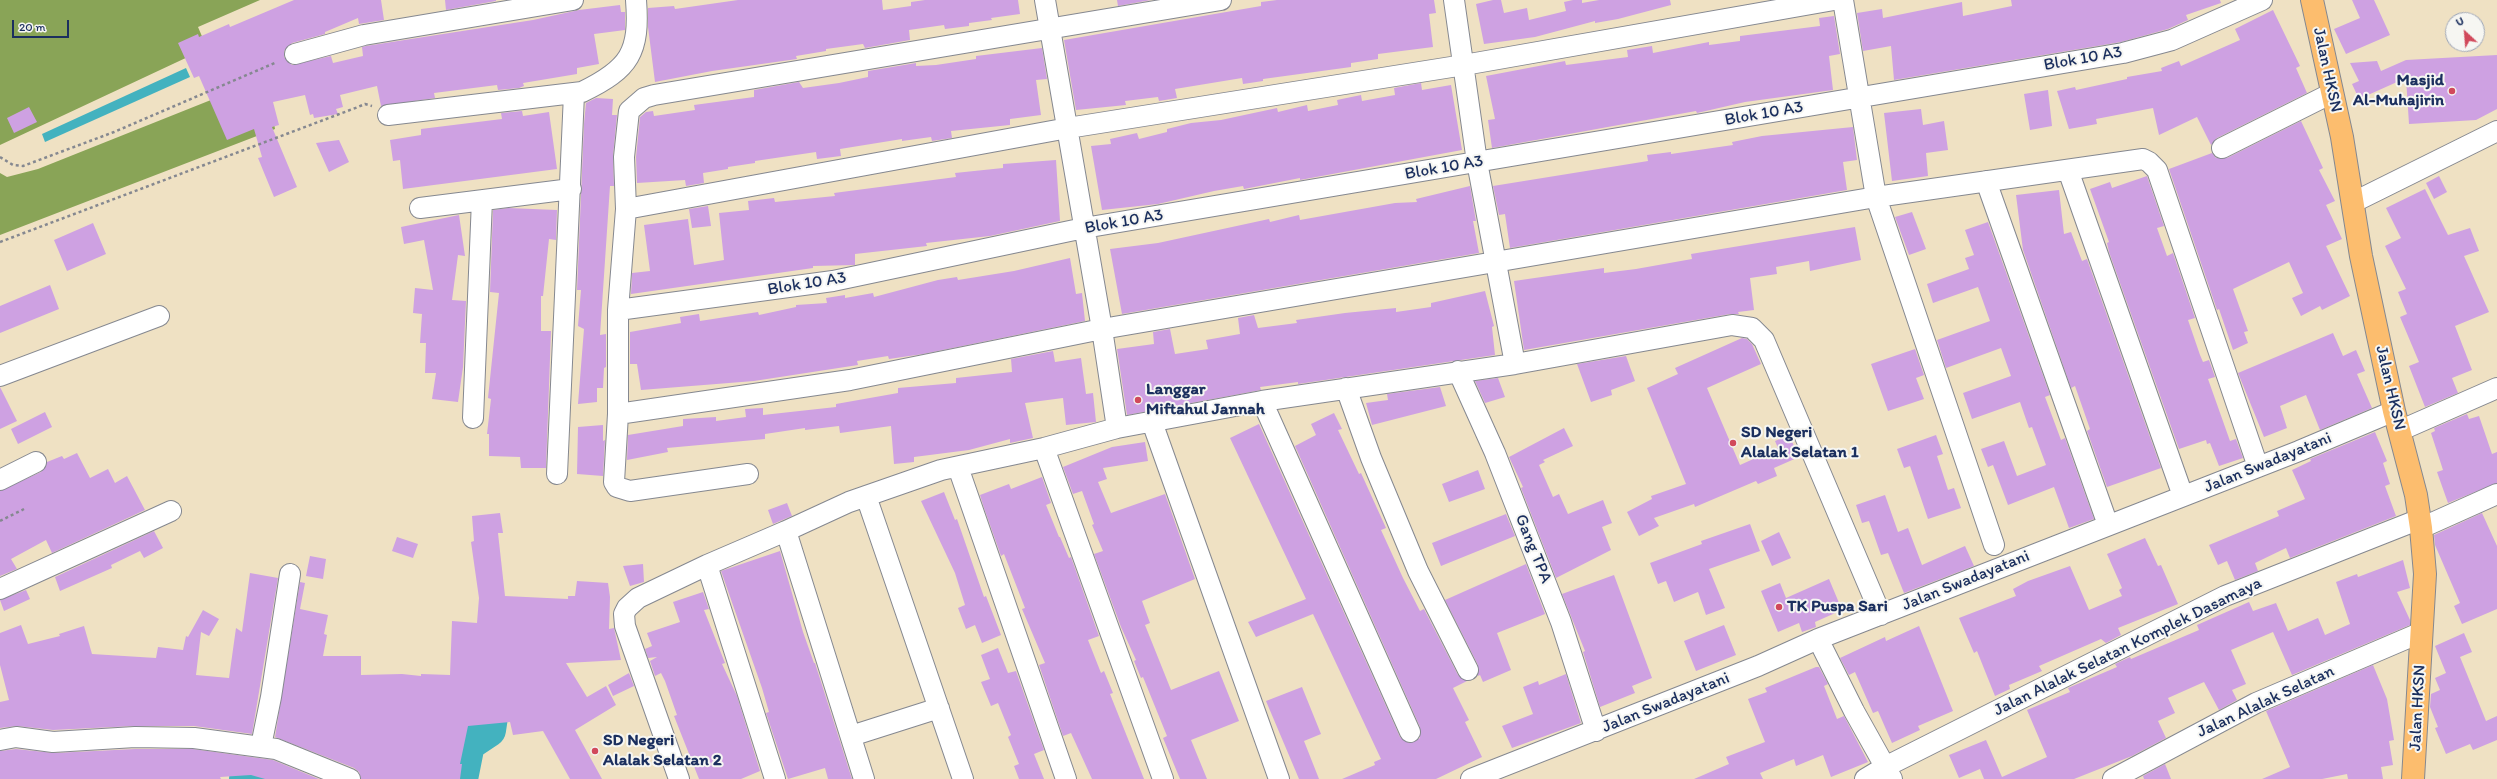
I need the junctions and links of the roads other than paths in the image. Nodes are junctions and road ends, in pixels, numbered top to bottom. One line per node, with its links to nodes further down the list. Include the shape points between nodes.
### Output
1 (573, 0): 11 (street, via 364,35)
2 (636, 0): 14 (street, via 638,36 632,54 607,78)
3 (1045, 0): 10 (street)
4 (1221, 0): 10 (street)
5 (1454, 0): 12 (street)
6 (1834, 0): 12 (street)
7 (1843, 0): 15 (street)
8 (2262, 0): 15 (street, Blok 10 A3, via 2172,40 2130,51)
9 (2312, 0): 13 (main road, Jalan HKSN)
10 (1050, 28): 17 (street); 28 (street, via 644,98 629,111 624,157)
11 (296, 54)
12 (1464, 65): 17 (street); 20 (street)
13 (2332, 93): 19 (street); 26 (main road, Jalan HKSN)
14 (574, 94): 16 (street); 23 (street)
15 (1860, 98): 20 (street, Blok 10 A3); 24 (street)
16 (388, 115)
17 (1068, 128): 28 (street); 29 (street)
18 (2497, 131): 26 (street)
19 (2222, 148)
20 (1477, 162): 29 (street, Blok 10 A3); 30 (street)
21 (2068, 170): 22 (street); 48 (street, via 2143,159 2157,170); 54 (street)
22 (1986, 181): 24 (street); 57 (street)
23 (571, 189): 25 (street); 49 (street)
24 (1876, 197): 30 (street); 59 (street)
25 (482, 200): 27 (street); 41 (street)
26 (2352, 204): 42 (main road, Jalan HKSN)
27 (420, 208)
28 (626, 209): 31 (street)
29 (1084, 228): 31 (street, Blok 10 A3, via 833,281); 33 (street)
30 (1496, 263): 33 (street); 34 (street)
31 (618, 310): 40 (street)
32 (159, 316): 36 (street)
33 (1102, 329): 40 (street, via 850,380); 44 (street)
34 (1514, 364): 35 (street); 63 (street, via 1732,325 1752,328 1764,340)
35 (1458, 371): 37 (street); 68 (street, Gang TPA, via 1495,452 1561,622)
36 (0, 376)
37 (1346, 388): 39 (street); 66 (street, via 1371,458 1418,571)
38 (2497, 388): 42 (street, Jalan Swadayatani)
39 (1262, 401): 43 (street); 69 (street)
40 (618, 414): 50 (street, via 614,482 624,490)
41 (473, 418)
42 (2397, 421): 48 (street, Jalan Swadayatani); 56 (main road, Jalan HKSN, via 2416,495)
43 (1152, 422): 44 (street); 81 (street)
44 (1117, 428): 45 (street)
45 (1044, 448): 47 (street); 80 (street)
46 (36, 462): 51 (street)
47 (958, 467): 53 (street, via 907,480); 79 (street)
48 (2258, 467): 54 (street, Jalan Swadayatani)
49 (557, 474)
50 (748, 474)
51 (0, 480)
52 (2497, 494): 56 (street, Jalan Alalak Selatan Komplek Dasamaya)
53 (866, 496): 58 (street); 67 (street)
54 (2183, 496): 57 (street, Jalan Swadayatani)
55 (171, 511): 62 (street)
56 (2420, 523): 64 (main road, Jalan HKSN, via 2425,574); 73 (street, Jalan Alalak Selatan Komplek Dasamaya, via 2225,596)
57 (2108, 525): 63 (street, Jalan Swadayatani)
58 (786, 531): 60 (street); 70 (street)
59 (1994, 545)
60 (707, 565): 75 (street, via 638,598 624,614 624,626); 76 (street)
61 (290, 574): 72 (street)
62 (0, 589)
63 (1881, 615): 65 (street, Jalan Swadayatani)
64 (2422, 632): 84 (street, Jalan Alalak Selatan, via 2256,703); 85 (main road, Jalan HKSN)
65 (1818, 639): 68 (street, Jalan Swadayatani); 73 (street)
66 (1468, 670)
67 (939, 708): 70 (street); 78 (street)
68 (1596, 731): 82 (street, Jalan Swadayatani)
69 (1410, 732)
70 (851, 736): 77 (street)
71 (0, 740): 72 (street, via 16,737 53,742 134,737 194,738)
72 (261, 746): 74 (street, via 283,751)
73 (1889, 773): 83 (street, Jalan Alalak Selatan Komplek Dasamaya)
74 (350, 779)
75 (679, 779)
76 (775, 779)
77 (864, 779)
78 (963, 779)
79 (1066, 779)
80 (1163, 779)
81 (1279, 779)
82 (1471, 779)
83 (1865, 779)
84 (2114, 779)
85 (2413, 779)

